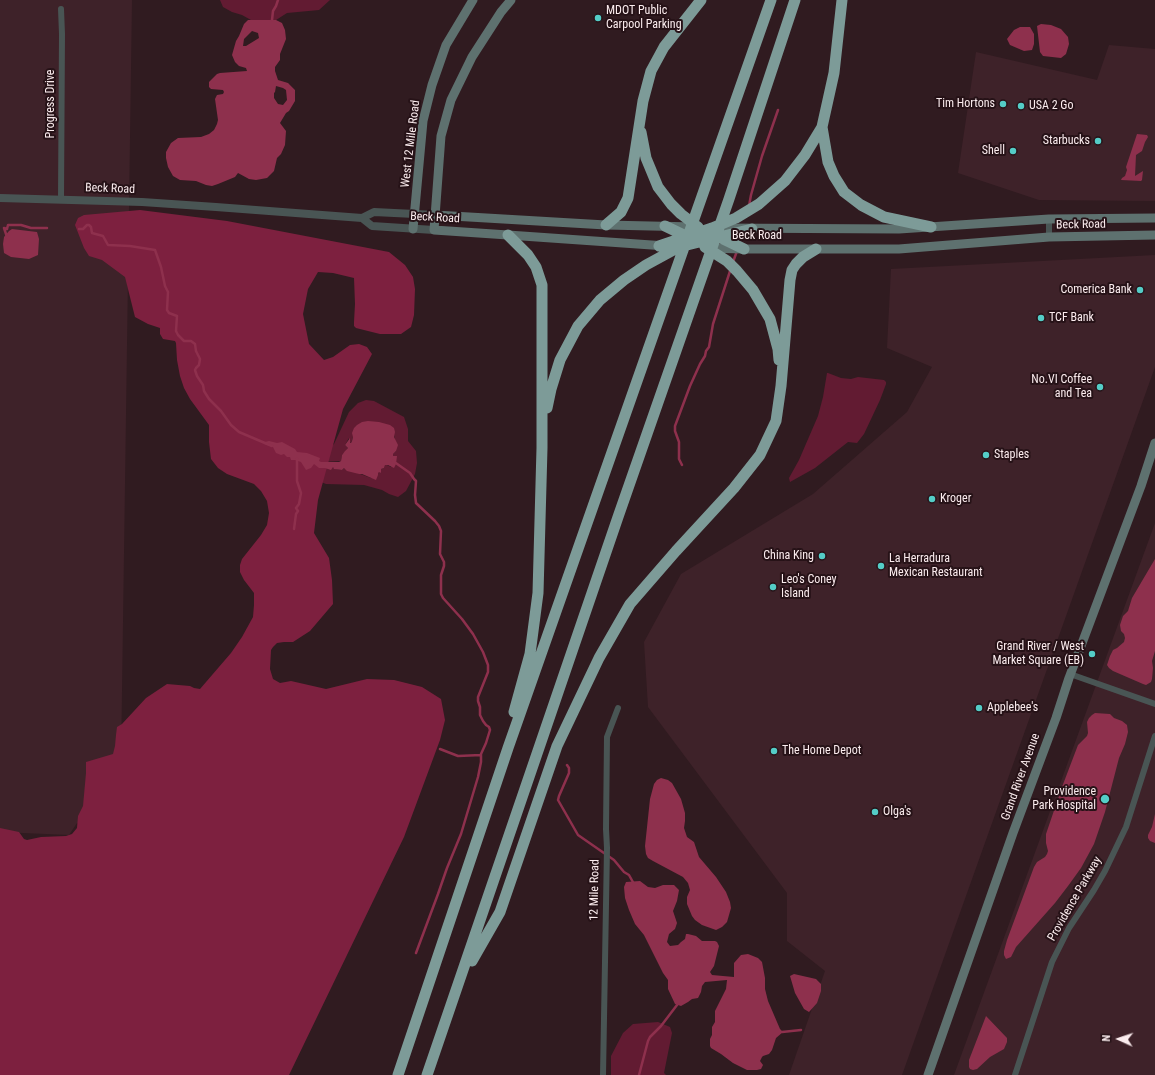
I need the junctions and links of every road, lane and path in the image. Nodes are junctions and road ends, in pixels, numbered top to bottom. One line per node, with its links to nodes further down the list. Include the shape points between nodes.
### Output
1 (473, 0): 12 (main road, West 12 Mile Road, via 446,45 432,85 423,121)
2 (511, 0): 13 (main road, via 472,57 451,100 441,136)
3 (701, 0): 8 (highway, via 664,47 651,71)
4 (771, 0): 40 (highway)
5 (795, 0): 41 (highway)
6 (842, 0): 9 (highway, via 834,73)
7 (61, 9): 11 (street, Progress Drive)
8 (642, 101): 17 (highway, via 628,198 621,212); 23 (highway, via 641,132 646,158 658,187 681,214)
9 (822, 127): 19 (highway, via 828,162 844,192 861,206 884,217); 23 (highway, via 785,181 759,204)
10 (0, 198): 11 (street, Beck Road)
11 (61, 199): 14 (street, Beck Road, via 142,202)
12 (415, 213): 13 (street, Beck Road); 14 (street, Beck Road, via 374,212); 21 (main road, West 12 Mile Road)
13 (435, 215): 17 (main road, Beck Road); 22 (main road)
14 (362, 218): 21 (street, Beck Road, via 372,226)
15 (1155, 218): 16 (main road, Beck Road)
16 (1049, 219): 19 (main road, Beck Road); 27 (street)
17 (606, 225): 18 (main road, Beck Road)
18 (666, 226): 23 (main road, Beck Road); 26 (highway)
19 (931, 227): 20 (main road, Beck Road)
20 (752, 228): 23 (highway)
21 (413, 229): 22 (street, Beck Road)
22 (434, 230): 24 (main road, Beck Road)
23 (708, 231): 26 (highway); 28 (highway); 31 (highway)
24 (508, 235): 29 (main road, Beck Road); 35 (highway, via 536,267 542,285)
25 (1155, 235): 27 (main road, Beck Road)
26 (686, 236): 28 (highway); 29 (highway)
27 (1049, 237): 32 (main road, Beck Road, via 905,249)
28 (702, 245): 30 (highway); 31 (main road, Beck Road); 33 (highway, via 727,261 737,271 753,290 770,319 778,348)
29 (659, 246): 30 (main road, Beck Road)
30 (679, 247): 35 (highway, via 624,280 600,300 578,326 560,360 550,390)
31 (744, 249): 32 (main road, Beck Road)
32 (816, 249): 33 (highway, via 803,257 792,270)
33 (781, 386): 41 (highway, via 776,421 760,455 734,488 630,604 599,658 558,746 500,912)
34 (1155, 443): 36 (main road, Grand River Avenue)
35 (542, 448): 40 (highway, via 538,593 530,654 514,712)
36 (1070, 674): 37 (street); 45 (main road, Grand River Avenue)
37 (1155, 704)
38 (618, 708): 44 (street, 12 Mile Road, via 607,736)
39 (1155, 736): 46 (street, Providence Parkway, via 1126,827 1105,871 1069,928 1052,962)
40 (508, 748): 42 (highway)
41 (459, 984): 43 (highway)
42 (398, 1075)
43 (427, 1075)
44 (603, 1075)
45 (928, 1075)
46 (1015, 1075)

